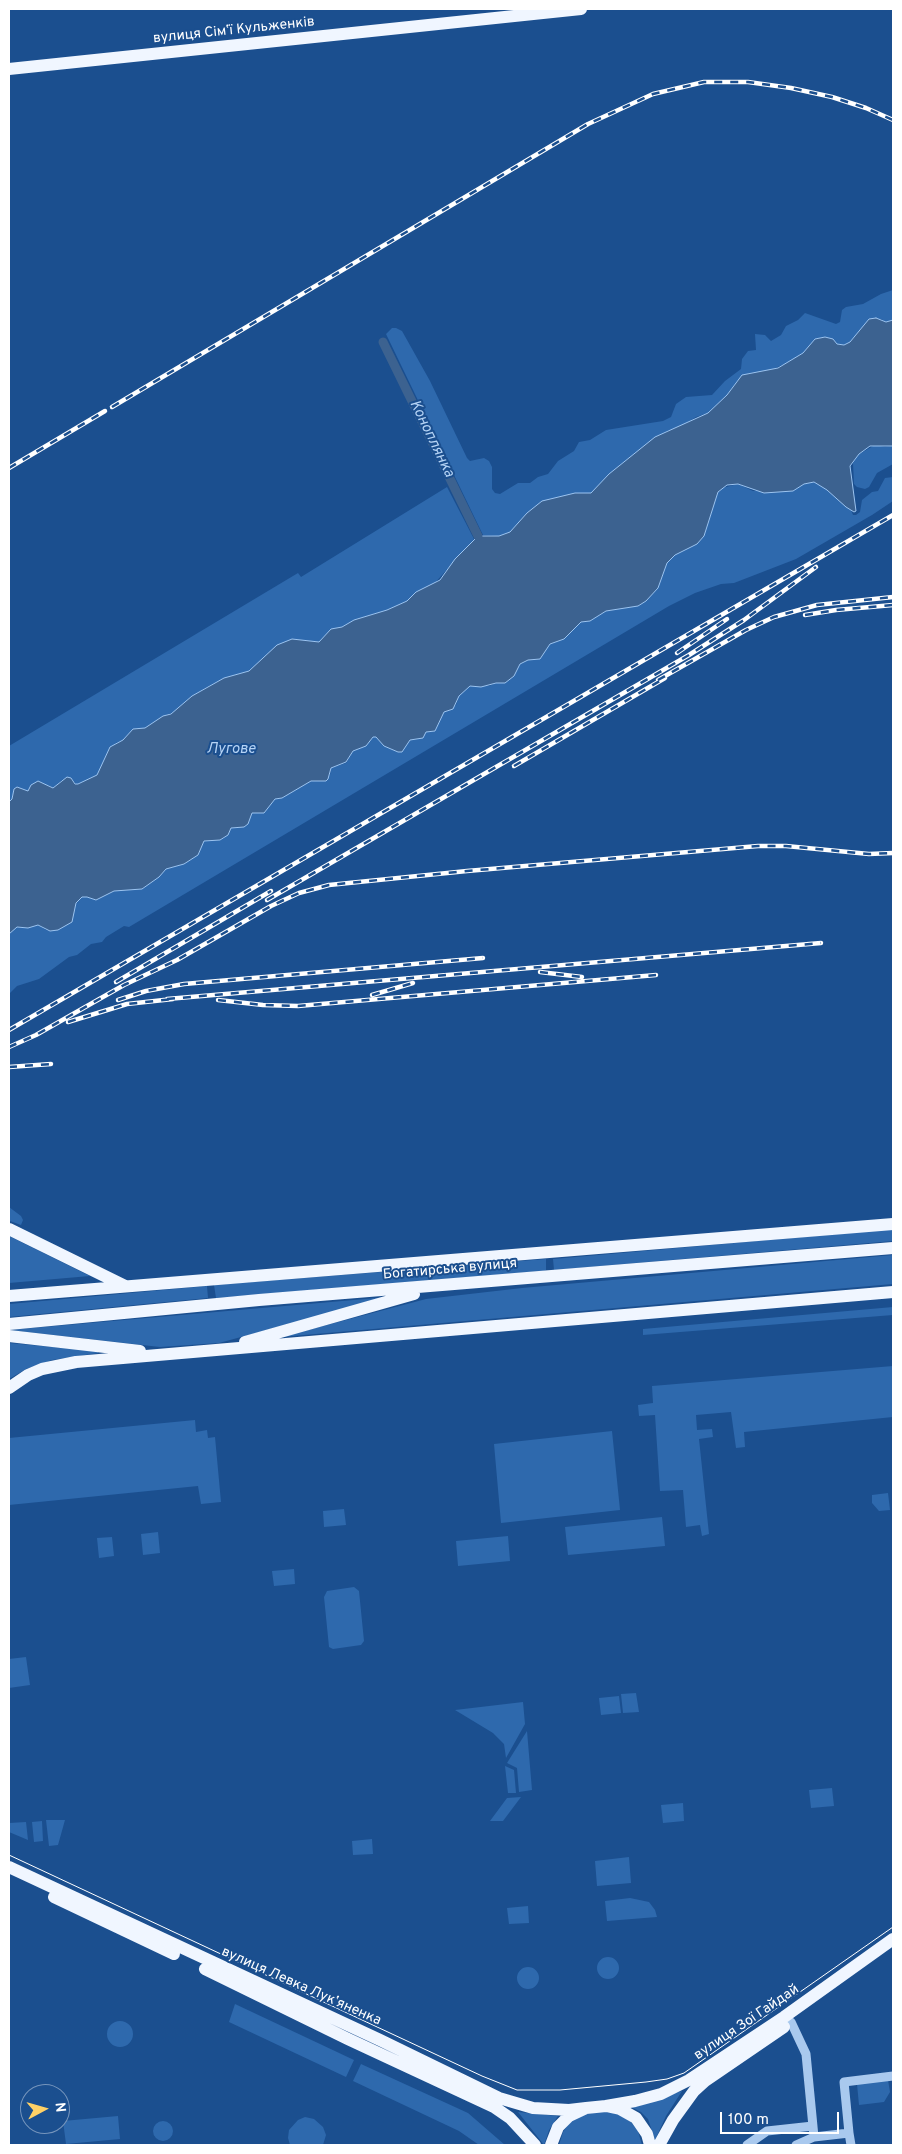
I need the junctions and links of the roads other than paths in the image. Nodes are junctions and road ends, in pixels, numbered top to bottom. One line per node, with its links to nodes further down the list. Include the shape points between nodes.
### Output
1 (581, 9): 2 (main road, вулиця Сімʼї Кульженків)
2 (9, 69)
3 (892, 1223): 6 (main road, Богатирська вулиця)
4 (9, 1229): 6 (main road)
5 (893, 1248): 7 (main road, Богатирська вулиця)
6 (126, 1286): 9 (main road, Богатирська вулиця)
7 (438, 1287): 10 (main road, Богатирська вулиця); 12 (main road)
8 (893, 1292): 12 (main road)
9 (9, 1296)
10 (9, 1324)
11 (9, 1336): 13 (main road)
12 (216, 1350): 13 (main road)
13 (167, 1354): 14 (main road, via 57,1365 28,1375)
14 (9, 1388)
15 (9, 1867): 22 (main road, вулиця Левка Лукʼяненка, via 387,2042 499,2098 533,2108)
16 (9, 1877): 26 (main road, вулиця Левка Лукʼяненка, via 494,2107 510,2118)
17 (893, 1939): 21 (main road, вулиця Зої Гайдай, via 689,2080 661,2094)
18 (893, 1950): 19 (main road, вулиця Зої Гайдай)
19 (792, 2022): 23 (street, via 806,2054); 29 (main road, вулиця Зої Гайдай, via 694,2091)
20 (893, 2076): 24 (street, via 844,2082)
21 (606, 2106): 22 (main road, вулиця Левка Лукʼяненка); 28 (main road, via 636,2118 643,2126)
22 (586, 2108): 27 (main road, via 563,2121)
23 (813, 2126): 25 (street); 30 (street, via 767,2131)
24 (850, 2133): 25 (street); 32 (street)
25 (814, 2137): 31 (street)
26 (535, 2145)
27 (551, 2145)
28 (650, 2145)
29 (659, 2145)
30 (748, 2145)
31 (796, 2145)
32 (851, 2145)

